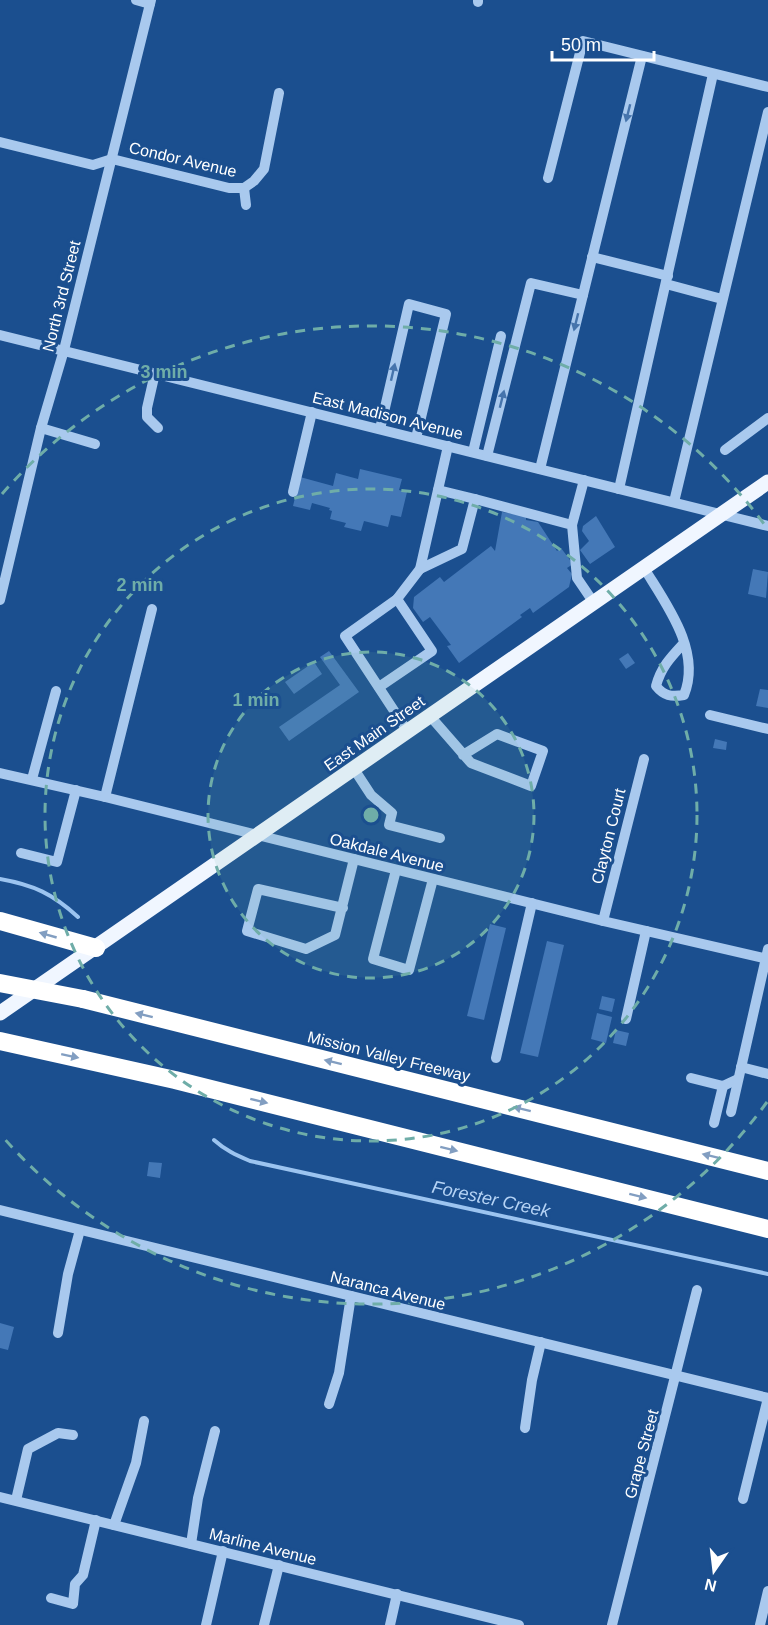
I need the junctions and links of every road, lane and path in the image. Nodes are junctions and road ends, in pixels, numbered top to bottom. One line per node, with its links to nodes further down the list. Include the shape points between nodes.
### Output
1 (136, 0): 2 (street)
2 (151, 2): 9 (street, North 3rd Street)
3 (642, 56): 4 (street); 10 (street, via 583,41); 13 (street, one-way to 13)
4 (713, 74): 5 (street); 14 (street)
5 (768, 87)
6 (279, 93): 11 (street, via 264,169)
7 (768, 112): 16 (street)
8 (0, 142): 9 (street, Condor Avenue, via 93,165)
9 (112, 159): 11 (street, Condor Avenue, via 229,188); 19 (street, North 3rd Street)
10 (548, 178)
11 (249, 185): 12 (street)
12 (246, 205)
13 (592, 257): 14 (street); 15 (street)
14 (668, 280): 16 (street); 35 (street)
15 (583, 295): 31 (street, one-way to 15, via 531,283); 32 (street, one-way to 32)
16 (722, 299): 39 (street)
17 (0, 335): 19 (street, East Madison Avenue)
18 (501, 336): 30 (street)
19 (64, 350): 20 (street, East Madison Avenue); 23 (street, North 3rd Street)
20 (155, 374): 21 (street, East Madison Avenue); 24 (street, via 147,417)
21 (312, 412): 25 (street, East Madison Avenue); 37 (street)
22 (768, 418): 29 (street)
23 (41, 428): 27 (street); 46 (street, North 3rd Street)
24 (158, 428)
25 (380, 429): 26 (street, East Madison Avenue); 26 (street, one-way to 26, via 409,304 446,314)
26 (416, 438): 28 (street, East Madison Avenue)
27 (95, 444)
28 (448, 446): 30 (street, East Madison Avenue); 36 (street)
29 (725, 450)
30 (473, 452): 31 (street, East Madison Avenue)
31 (487, 456): 32 (street, East Madison Avenue)
32 (540, 469): 33 (street, East Madison Avenue)
33 (584, 480): 35 (street, East Madison Avenue); 41 (street)
34 (768, 482): 40 (main road, East Main Street)
35 (619, 489): 39 (street, East Madison Avenue)
36 (438, 490): 38 (street); 44 (street)
37 (293, 492)
38 (475, 499): 41 (street); 44 (street, via 462,549)
39 (674, 502): 40 (street, East Madison Avenue)
40 (722, 514): 42 (street, East Madison Avenue); 43 (main road, East Main Street)
41 (572, 525): 47 (street, via 577,578)
42 (768, 526)
43 (644, 568): 47 (main road, East Main Street); 49 (street, via 669,607)
44 (420, 569): 45 (street)
45 (397, 599): 50 (street, via 345,636); 50 (street, via 432,651)
46 (0, 600)
47 (594, 603): 53 (main road, East Main Street)
48 (152, 609): 62 (street)
49 (684, 642): 49 (street, via 688,659 684,695 663,694 656,686 659,675 666,660)
50 (379, 687): 55 (street)
51 (56, 691): 60 (street)
52 (710, 715): 54 (street)
53 (430, 716): 55 (main road, East Main Street); 56 (street)
54 (768, 729)
55 (408, 732): 58 (main road, East Main Street)
56 (463, 755): 56 (street, via 471,763 531,786 543,751 497,734)
57 (644, 759): 72 (street, Clayton Court)
58 (354, 769): 63 (main road, East Main Street); 64 (street, via 372,795 392,813 389,825)
59 (0, 773): 60 (street, Oakdale Avenue)
60 (32, 779): 61 (street, Oakdale Avenue)
61 (76, 790): 62 (street, Oakdale Avenue); 65 (street, via 57,862)
62 (105, 797): 63 (street, Oakdale Avenue)
63 (258, 836): 66 (street, Oakdale Avenue); 74 (main road, East Main Street)
64 (440, 838)
65 (21, 853)
66 (354, 859): 67 (street, Oakdale Avenue); 70 (street)
67 (396, 870): 68 (street, Oakdale Avenue); 68 (street, via 373,959 409,970)
68 (433, 879): 69 (street, Oakdale Avenue)
69 (532, 903): 72 (street, Oakdale Avenue); 80 (street)
70 (343, 908): 70 (street, via 335,935 306,949 247,931 258,889)
71 (0, 921): 74 (highway, one-way to 71)
72 (603, 921): 73 (street, Oakdale Avenue)
73 (646, 931): 75 (street, Oakdale Avenue); 78 (street)
74 (96, 948): 77 (main road, East Main Street)
75 (767, 955): 81 (street)
76 (0, 983): 88 (highway, Mission Valley Freeway, one-way to 76, bridge, via 83,999)
77 (0, 1013)
78 (626, 1019)
79 (6, 1043): 90 (highway, one-way to 90, via 175,1080)
80 (496, 1058)
81 (741, 1068): 82 (street); 84 (street)
82 (768, 1074)
83 (692, 1078): 85 (street)
84 (738, 1079): 85 (street); 86 (street)
85 (723, 1086): 87 (street)
86 (731, 1112)
87 (714, 1123)
88 (768, 1171)
89 (0, 1210): 91 (street, Naranca Avenue)
90 (768, 1229)
91 (81, 1230): 93 (street, Naranca Avenue); 94 (street, via 68,1274)
92 (698, 1290): 96 (street, Grape Street)
93 (351, 1296): 95 (street, Naranca Avenue); 98 (street, via 339,1373)
94 (58, 1333)
95 (541, 1342): 96 (street, Naranca Avenue); 100 (street)
96 (676, 1377): 97 (street, Naranca Avenue); 118 (street, Grape Street)
97 (768, 1398): 104 (street)
98 (329, 1404)
99 (144, 1421): 107 (street, via 136,1463)
100 (525, 1428)
101 (215, 1431): 108 (street)
102 (73, 1435): 105 (street, via 58,1433 28,1449)
103 (0, 1497): 105 (street, Marline Avenue)
104 (742, 1499)
105 (16, 1500): 106 (street, Marline Avenue)
106 (96, 1520): 107 (street, Marline Avenue); 113 (street, via 83,1575 75,1584 73,1604)
107 (114, 1524): 108 (street, Marline Avenue)
108 (191, 1544): 109 (street, Marline Avenue)
109 (223, 1551): 110 (street, Marline Avenue); 114 (street)
110 (279, 1565): 112 (street, Marline Avenue); 115 (street)
111 (768, 1591): 119 (street)
112 (398, 1594): 116 (street); 117 (street, Marline Avenue)
113 (51, 1598)
114 (206, 1625)
115 (264, 1625)
116 (390, 1625)
117 (519, 1625)
118 (612, 1625)
119 (760, 1625)

